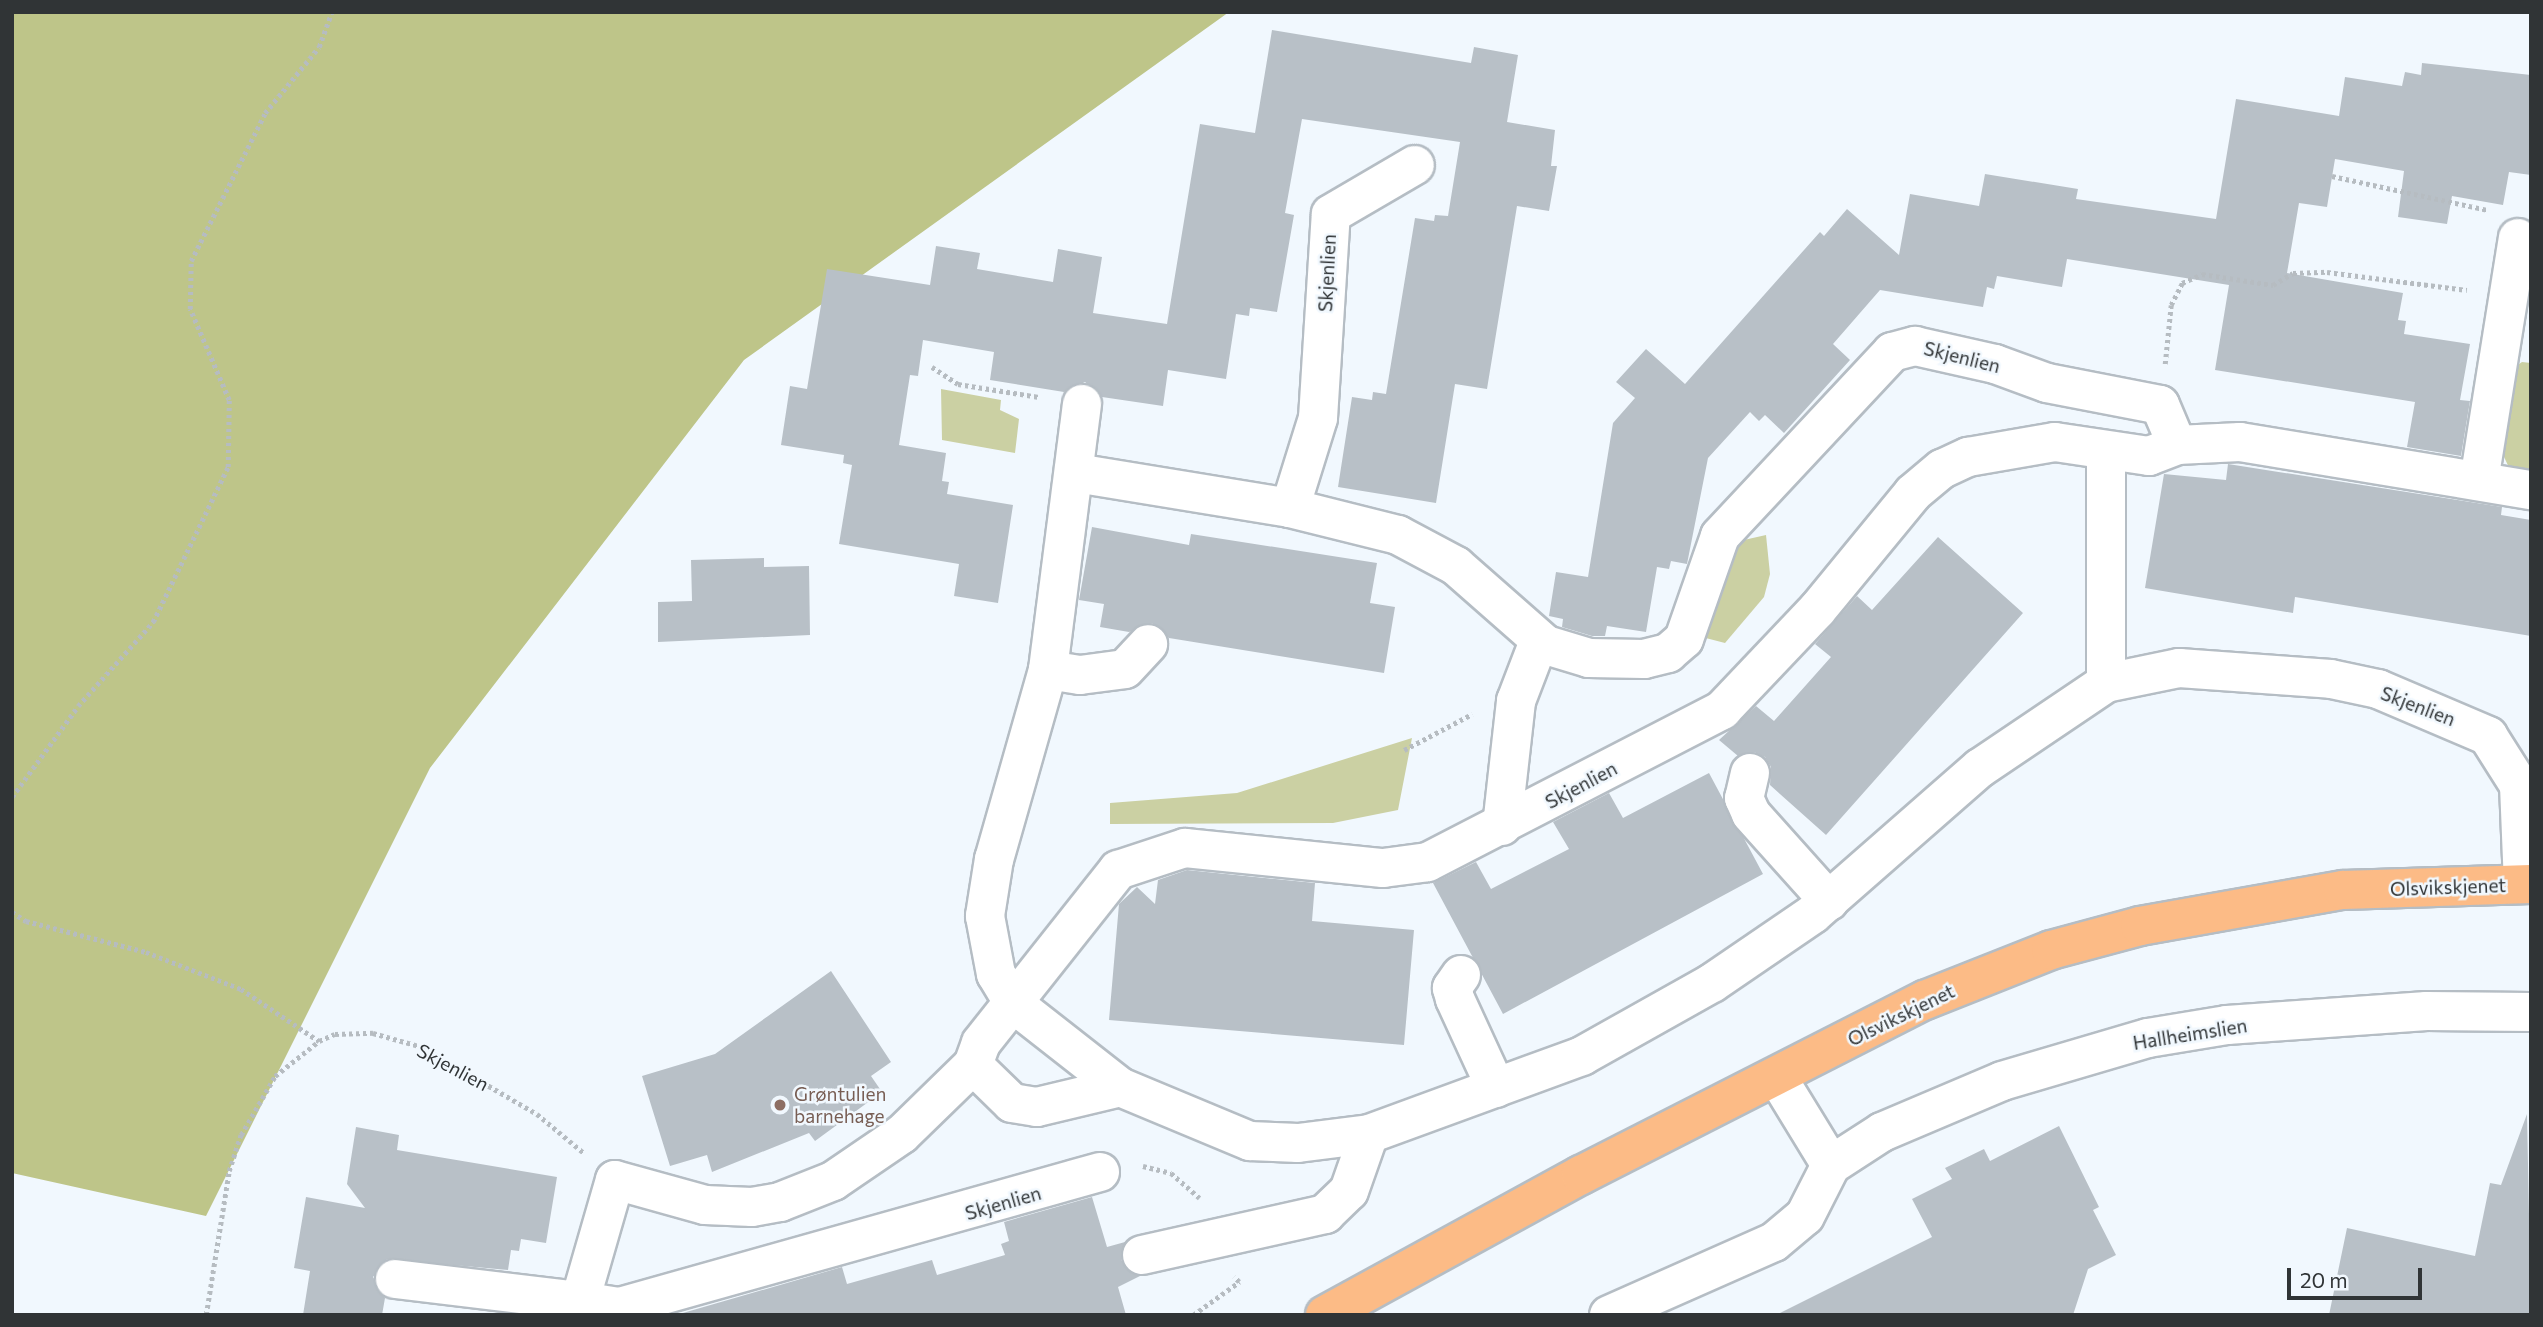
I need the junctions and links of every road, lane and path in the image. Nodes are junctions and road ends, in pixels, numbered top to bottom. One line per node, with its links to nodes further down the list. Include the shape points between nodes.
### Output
1 (331, 12): 22 (path, via 319,47 265,113 191,261 190,309 229,400 228,467 153,622 78,706)
2 (1415, 165): 14 (street, Skjenlien, via 1331,214 1318,418)
3 (2332, 176): 4 (path, via 2488,209 2510,222)
4 (2518, 238): 5 (street)
5 (2506, 298): 8 (path, via 2388,276 2293,273 2273,285 2202,274 2182,283 2171,305); 12 (street)
6 (932, 367): 7 (path, via 958,384)
7 (1082, 404): 11 (street, Skjenlien)
8 (2160, 405): 9 (street); 15 (street, Skjenlien, via 2047,383 1995,364 1915,346 1892,352 1720,536 1684,639 1668,653 1589,658)
9 (2177, 445): 10 (street, Skjenlien, via 2149,456); 12 (street, Skjenlien, via 2240,442)
10 (2106, 453): 18 (street); 23 (street, Skjenlien, via 2055,442 1978,453 1942,469 1913,493 1817,610 1722,710)
11 (1076, 473): 14 (street, Skjenlien); 17 (street, Skjenlien)
12 (2479, 481): 13 (street, Skjenlien)
13 (2531, 489)
14 (1290, 509): 15 (street, Skjenlien, via 1398,535 1430,549)
15 (1539, 641): 19 (street)
16 (1148, 644): 17 (street, via 1125,669 1080,675)
17 (1048, 670): 28 (street, Skjenlien, via 994,859 985,916 996,974)
18 (2106, 683): 24 (street, Skjenlien, via 2179,668 2244,670 2331,679 2435,709 2488,736 2508,761 2519,785); 25 (street, Skjenlien, via 1980,768)
19 (1517, 701): 20 (path, via 1486,708); 23 (street)
20 (1404, 750)
21 (1750, 774): 25 (street, via 1744,798 1751,814)
22 (12, 797)
23 (1502, 826): 28 (street, Skjenlien, via 1428,862 1383,868 1185,848 1137,859 1096,891)
24 (2527, 884): 32 (main road, Olsvikskjenet, via 2343,890 2140,926 2051,950 1924,1000)
25 (1829, 901): 34 (street, Skjenlien, via 1701,990 1582,1056)
26 (12, 912): 30 (path, via 26,921 146,952 241,989)
27 (1461, 975): 34 (street, via 1452,988 1455,999)
28 (1014, 1004): 31 (street, Skjenlien, via 981,1043); 33 (street, Skjenlien)
29 (2531, 1012): 36 (street, Hallheimslien, via 2427,1011 2227,1025 2148,1038 2002,1082 1882,1132)
30 (318, 1041): 38 (path, Skjenlien, via 335,1034 373,1033 422,1047 537,1114); 43 (path, Skjenlien, via 275,1076 241,1135 229,1171)
31 (973, 1065): 33 (street, via 1012,1103 1024,1105); 38 (street, Skjenlien, via 902,1134 833,1181 780,1202 705,1205)
32 (1777, 1077): 36 (street); 44 (main road, Olsvikskjenet, via 1581,1175)
33 (1120, 1087): 35 (street, Skjenlien, via 1250,1141 1298,1143)
34 (1496, 1087): 35 (street, Skjenlien)
35 (1369, 1134): 39 (street, via 1349,1191 1325,1214)
36 (1831, 1165): 45 (street, via 1805,1216 1774,1242)
37 (1100, 1172): 39 (path, via 1134,1164 1171,1173 1191,1186 1210,1211); 42 (street, Skjenlien, via 620,1307)
38 (615, 1180): 42 (street)
39 (1211, 1240): 40 (street)
40 (1142, 1255)
41 (396, 1279): 42 (street, Skjenlien)
42 (580, 1301)
43 (206, 1315)
44 (1325, 1315)
45 (1609, 1315)

